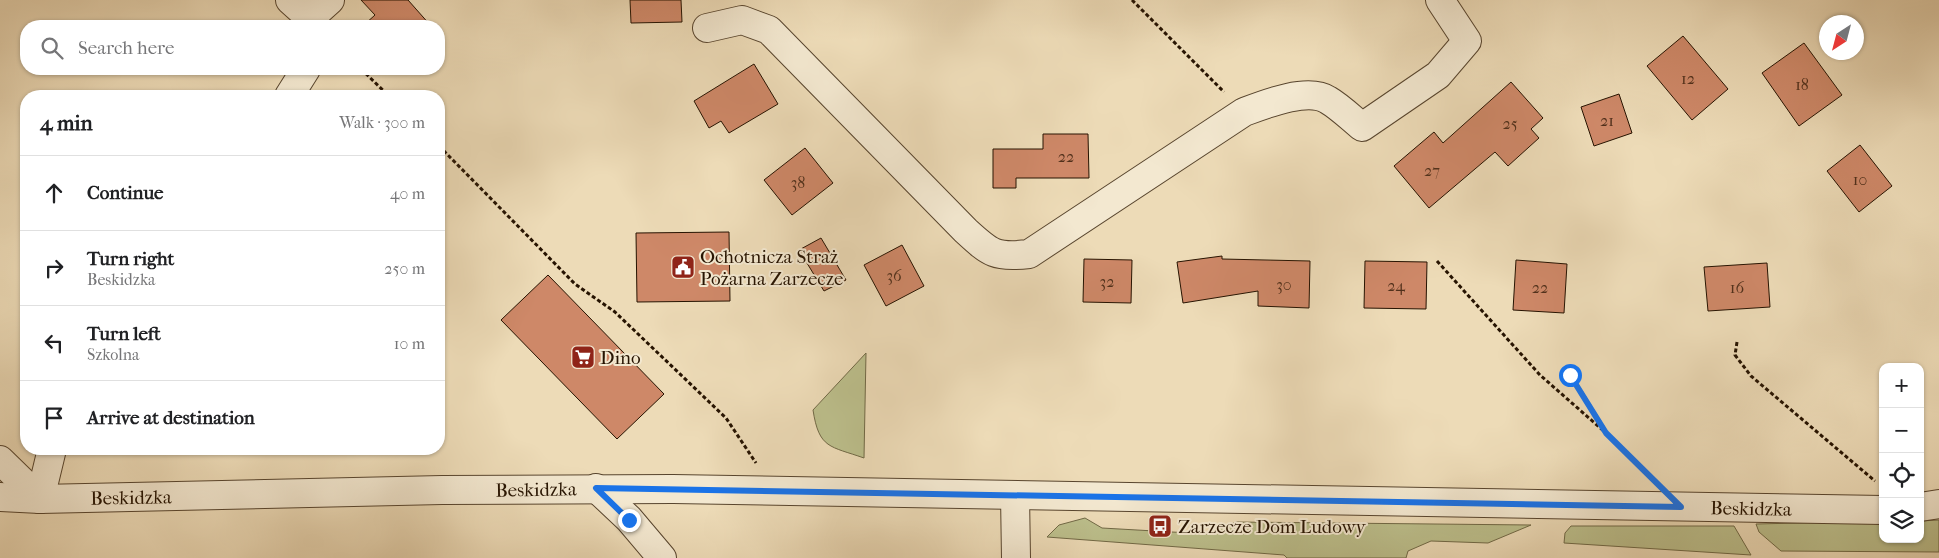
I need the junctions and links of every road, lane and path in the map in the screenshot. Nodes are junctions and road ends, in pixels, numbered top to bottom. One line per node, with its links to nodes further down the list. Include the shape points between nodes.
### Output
1 (290, 0): 5 (street)
2 (330, 0): 6 (street)
3 (1132, 0): 12 (path)
4 (1440, 0): 12 (street, via 1467,41 1438,75 1362,127 1327,99 1312,94 1273,101)
5 (309, 20)
6 (313, 20)
7 (708, 28): 12 (street, via 742,20 769,30 966,231 989,252 1010,256 1029,254)
8 (304, 75): 10 (street)
9 (367, 75): 11 (path)
10 (293, 90)
11 (383, 90)
12 (1244, 112)
13 (445, 152): 22 (path, via 575,284 615,312 726,418)
14 (1438, 261): 17 (path, via 1540,375)
15 (1737, 342): 20 (path, via 1735,355 1751,376)
16 (1570, 375): 17 (path)
17 (1606, 433): 28 (path)
18 (51, 455): 25 (street)
19 (0, 460): 25 (street)
20 (1879, 485)
21 (596, 488): 22 (street, Beskidzka); 25 (street, Beskidzka); 30 (street)
22 (775, 490): 23 (street, Beskidzka)
23 (1015, 495): 28 (street, Beskidzka); 31 (street)
24 (0, 497): 25 (street, Beskidzka)
25 (40, 498)
26 (1939, 504): 27 (street)
27 (1924, 506)
28 (1681, 507): 29 (street, Beskidzka)
29 (1879, 510)
30 (662, 558)
31 (1016, 558)

